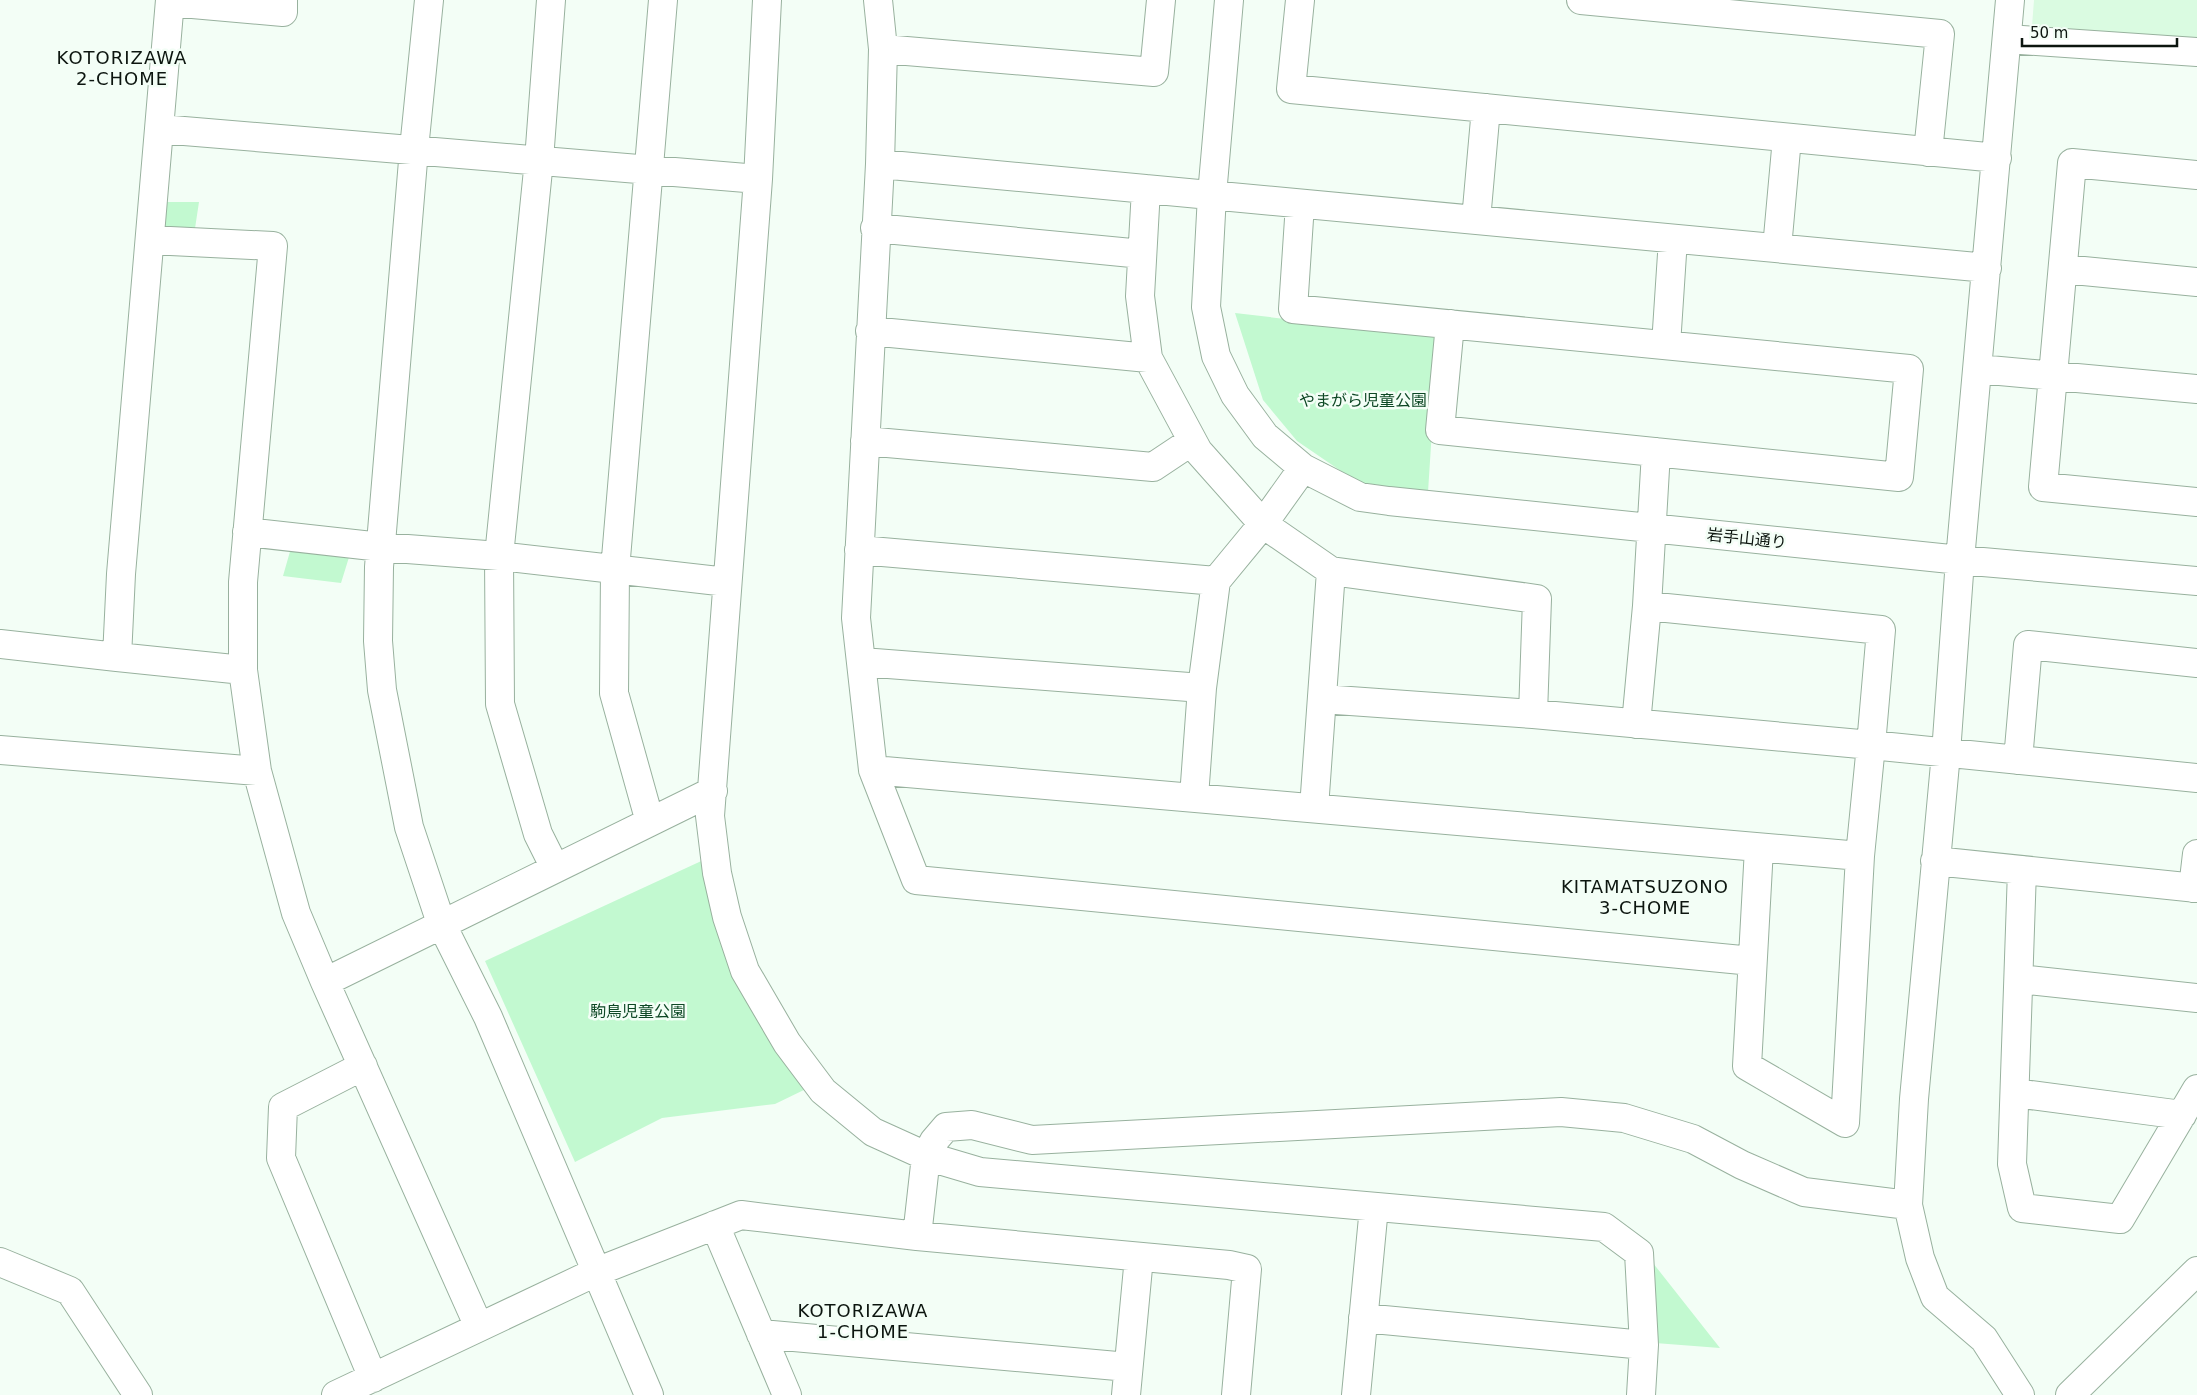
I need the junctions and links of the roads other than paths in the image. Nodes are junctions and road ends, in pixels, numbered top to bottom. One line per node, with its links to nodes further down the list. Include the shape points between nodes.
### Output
1 (284, 0): 12 (street, via 283,12)
2 (429, 0): 19 (street)
3 (551, 0): 22 (street)
4 (663, 0): 24 (street)
5 (768, 0): 26 (street)
6 (878, 0): 14 (street)
7 (1161, 0): 14 (street, via 1154,72)
8 (1228, 0): 28 (street, 岩手山通り)
9 (1300, 0): 16 (street, via 1291,89)
10 (1581, 0): 20 (street, via 1940,34)
11 (2010, 0): 13 (street)
12 (170, 1): 17 (street)
13 (2007, 39): 15 (street); 21 (street)
14 (883, 49): 23 (street)
15 (2197, 52)
16 (1486, 108): 18 (street); 30 (street)
17 (160, 129): 19 (street); 33 (street)
18 (1786, 138): 20 (street); 34 (street)
19 (414, 149): 22 (street); 54 (street)
20 (1928, 152): 21 (street)
21 (1997, 158): 36 (street)
22 (539, 160): 24 (street); 56 (street)
23 (880, 164): 27 (street); 31 (street)
24 (649, 170): 26 (street); 58 (street)
25 (2197, 175): 37 (street, via 2072,163)
26 (758, 179): 61 (street)
27 (1146, 189): 28 (street); 35 (street)
28 (1212, 195): 29 (street); 49 (street, 岩手山通り, via 1206,307 1216,356 1235,395 1265,436)
29 (1300, 204): 30 (street); 39 (street, via 1293,309)
30 (1476, 220): 32 (street)
31 (875, 228): 35 (street); 40 (street)
32 (1674, 239): 34 (street); 41 (street)
33 (150, 240): 53 (street, via 273,246); 65 (street, via 121,574)
34 (1777, 248): 36 (street)
35 (1142, 254): 42 (street, via 1140,296)
36 (1987, 268): 43 (street)
37 (2063, 269): 38 (street); 44 (street)
38 (2197, 282)
39 (1450, 324): 41 (street); 48 (street, via 1440,430)
40 (870, 331): 42 (street); 46 (street)
41 (1666, 345): 48 (street, via 1909,369 1899,477)
42 (1148, 358): 47 (street)
43 (1978, 369): 44 (street); 57 (street)
44 (2053, 376): 45 (street); 50 (street, via 2043,487)
45 (2197, 389)
46 (865, 441): 47 (street, via 1153,468); 55 (street)
47 (1192, 441): 51 (street)
48 (1656, 452): 52 (street)
49 (1304, 468): 51 (street); 52 (street, 岩手山通り, via 1360,497)
50 (2197, 502)
51 (1262, 524): 59 (street); 62 (street)
52 (1651, 528): 57 (street, 岩手山通り); 63 (street)
53 (247, 532): 54 (street); 68 (street, via 243,582)
54 (381, 547): 56 (street); 91 (street, via 378,641 382,690 409,827)
55 (859, 550): 62 (street); 66 (street, via 856,618)
56 (499, 556): 58 (street); 88 (street, via 500,704 538,834)
57 (1960, 560): 60 (street, 岩手山通り); 75 (street)
58 (615, 570): 61 (street); 83 (street, via 614,693)
59 (1331, 571): 70 (street); 71 (street, via 1537,600)
60 (2197, 580)
61 (727, 582): 80 (street)
62 (1216, 582): 69 (street)
63 (1646, 606): 72 (street); 73 (street, via 1880,630)
64 (0, 644): 65 (street)
65 (117, 657): 68 (street)
66 (862, 662): 69 (street); 77 (street)
67 (2197, 663): 76 (street, via 2028,645)
68 (243, 670): 78 (street)
69 (1202, 688): 81 (street)
70 (1322, 699): 71 (street); 82 (street)
71 (1532, 714): 72 (street)
72 (1636, 724): 73 (street)
73 (1871, 745): 75 (street); 86 (street)
74 (0, 750): 78 (street)
75 (1946, 753): 76 (street); 87 (street)
76 (2018, 760): 79 (street)
77 (873, 770): 81 (street); 92 (street, via 916,880)
78 (257, 772): 94 (street, via 296,913)
79 (2197, 778)
80 (713, 791): 83 (street); 100 (street, via 710,816 717,873 727,917 745,971 773,1019 824,1091 873,1132)
81 (1194, 797): 82 (street)
82 (1314, 808): 84 (street)
83 (650, 822): 88 (street)
84 (1759, 848): 86 (street); 92 (street)
85 (2197, 854): 90 (street)
86 (1860, 856): 92 (street, via 1845,1123 1747,1066)
87 (1935, 861): 89 (street); 101 (street)
88 (554, 868): 91 (street)
89 (2022, 870): 90 (street); 93 (street)
90 (2195, 888)
91 (441, 923): 94 (street); 108 (street, via 488,1017)
92 (1752, 961)
93 (2019, 979): 95 (street); 98 (street)
94 (325, 982): 96 (street)
95 (2197, 998)
96 (363, 1066): 110 (street); 114 (street, via 283,1108 281,1158)
97 (2197, 1089): 99 (street)
98 (2015, 1093): 99 (street); 99 (street, via 2012,1164 2022,1208 2120,1219)
99 (2182, 1115)
100 (926, 1156): 101 (street, via 946,1127 972,1125 1032,1140 1562,1112 1624,1118 1693,1139 1804,1192); 102 (street, via 980,1172); 104 (street)
101 (1908, 1205): 123 (street, via 1920,1258 1935,1297 1984,1339)
102 (1374, 1207): 109 (street); 112 (street, via 1604,1227 1639,1253)
103 (715, 1225): 104 (street, via 741,1215); 108 (street); 111 (street)
104 (917, 1236): 105 (street)
105 (1139, 1257): 113 (street); 120 (street, via 1247,1269)
106 (0, 1262): 115 (street, via 70,1290)
107 (2197, 1271): 124 (street)
108 (596, 1272): 110 (street); 117 (street)
109 (1363, 1318): 112 (street); 121 (street)
110 (479, 1327): 114 (street)
111 (761, 1334): 113 (street); 118 (street)
112 (1644, 1345): 122 (street)
113 (1128, 1367): 119 (street)
114 (373, 1378): 116 (street)
115 (138, 1395)
116 (336, 1395)
117 (649, 1395)
118 (787, 1395)
119 (1126, 1395)
120 (1236, 1395)
121 (1356, 1395)
122 (1641, 1395)
123 (2020, 1395)
124 (2070, 1395)

